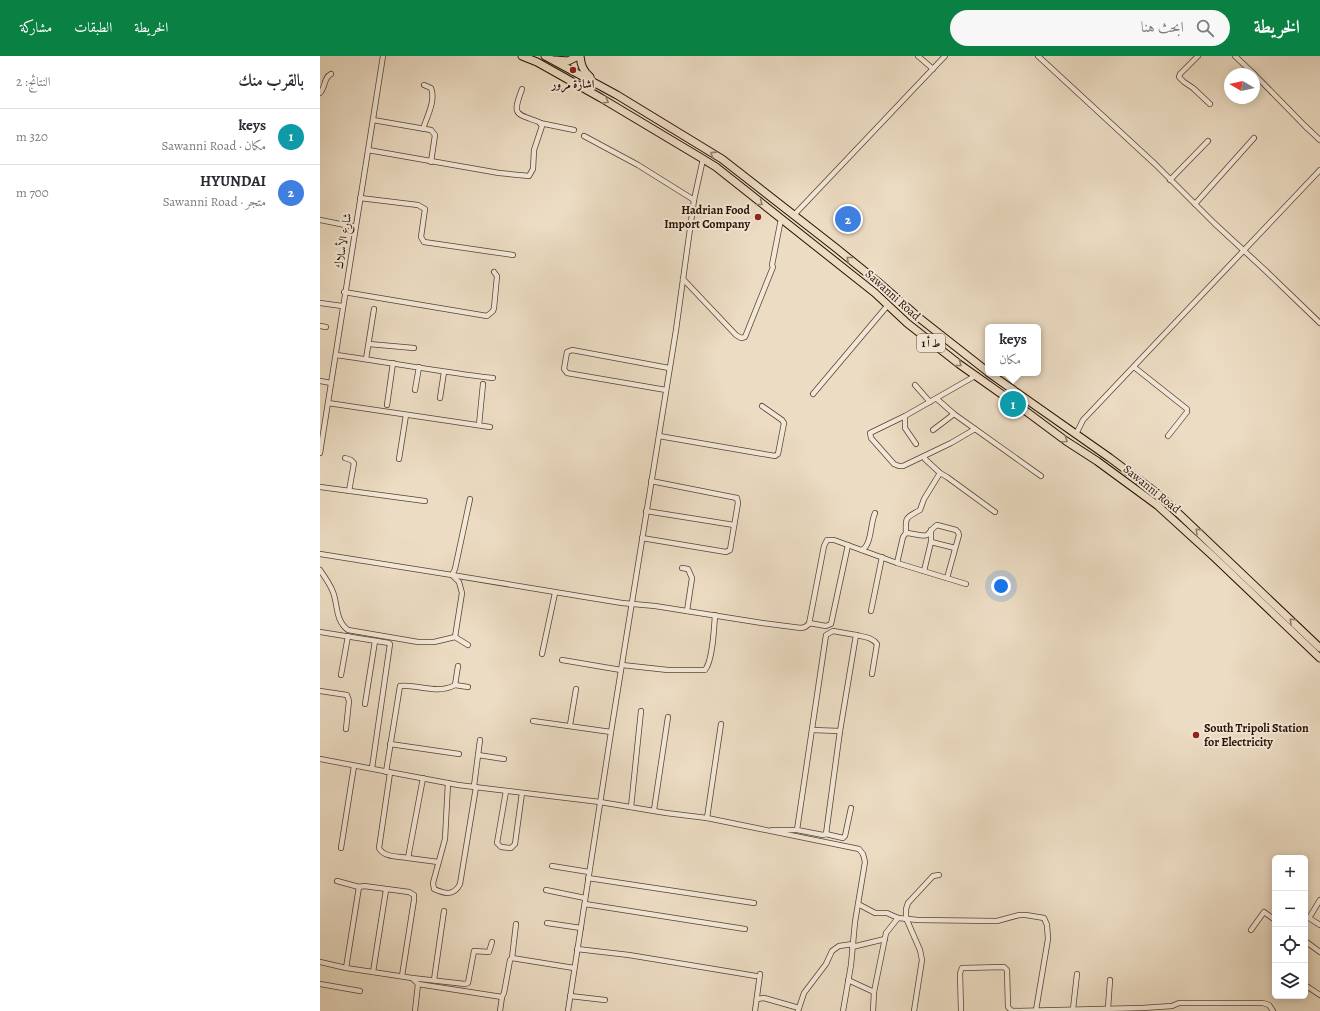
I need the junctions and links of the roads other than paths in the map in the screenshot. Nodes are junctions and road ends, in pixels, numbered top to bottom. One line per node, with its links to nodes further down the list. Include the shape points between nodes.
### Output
1 (382, 56): 20 (street, شارع الأسلاك)
2 (522, 56): 29 (highway, Sawanni Road / ط أ 1, one-way to 29, via 601,98)
3 (545, 56): 10 (highway, Sawanni Road / ط أ 1)
4 (579, 56): 10 (highway, via 568,61); 15 (highway, via 584,71)
5 (918, 56): 12 (street)
6 (945, 56): 12 (street)
7 (1038, 56): 34 (street)
8 (1198, 56): 19 (street, via 1179,77)
9 (1235, 56): 11 (street)
10 (553, 60): 15 (highway, Sawanni Road / ط أ 1)
11 (1248, 68)
12 (933, 69): 40 (street)
13 (331, 74): 18 (street, via 326,78)
14 (1260, 80): 26 (street)
15 (598, 84): 31 (highway, Sawanni Road / ط أ 1, one-way to 15, via 714,154)
16 (424, 85): 22 (street, via 431,88 433,100)
17 (522, 89): 21 (street, via 516,105 518,113)
18 (320, 93)
19 (1210, 104)
20 (372, 120): 22 (street); 28 (street, شارع الأسلاك)
21 (540, 123): 23 (street); 30 (street, via 533,170 529,176)
22 (423, 129): 30 (street, via 431,130 434,135)
23 (574, 130)
24 (584, 136): 38 (street, via 638,165)
25 (1254, 138): 39 (street)
26 (1320, 140)
27 (1208, 141): 34 (street)
28 (368, 150): 30 (street); 37 (street, شارع الأسلاك)
29 (703, 159): 33 (highway, Sawanni Road / ط أ 1); 38 (street)
30 (431, 162)
31 (732, 168): 33 (highway); 35 (highway, Sawanni Road / ط أ 1)
32 (1320, 170): 44 (street)
33 (725, 175): 36 (highway, Sawanni Road / ط أ 1)
34 (1170, 180): 39 (street)
35 (749, 182): 36 (highway, via 745,181); 40 (highway, Sawanni Road / ط أ 1)
36 (740, 188): 41 (highway, Sawanni Road / ط أ 1, one-way to 41)
37 (360, 198): 43 (street, شارع الأسلاك); 45 (street, via 418,205 424,208 421,238 424,242)
38 (694, 200): 47 (street)
39 (1195, 204): 44 (street)
40 (794, 215): 64 (highway, Sawanni Road / ط أ 1, one-way to 40)
41 (780, 219): 47 (street, via 773,267 745,337 736,335); 50 (highway, Sawanni Road / ط أ 1)
42 (320, 220): 43 (street)
43 (355, 228): 48 (street, شارع الأسلاك)
44 (1244, 250): 53 (street); 61 (street)
45 (513, 255)
46 (494, 272): 48 (street, via 497,276 494,308 487,316)
47 (683, 279): 63 (street)
48 (344, 292): 51 (street, شارع الأسلاك)
49 (320, 303): 51 (street)
50 (888, 305): 66 (highway, Sawanni Road / ط أ 1, one-way to 66, via 907,324); 75 (street)
51 (342, 306): 58 (street, شارع الأسلاك)
52 (374, 309): 56 (street)
53 (1320, 323)
54 (320, 326): 55 (street)
55 (326, 327)
56 (369, 344): 57 (street); 59 (street)
57 (414, 348)
58 (336, 355): 59 (street); 70 (street, شارع الأسلاك)
59 (366, 359): 60 (street)
60 (393, 363): 62 (street); 80 (street)
61 (1134, 367): 89 (street, via 1083,420); 91 (street, via 1187,409)
62 (419, 368): 65 (street); 73 (street)
63 (669, 368): 74 (street); 74 (street, via 572,350 567,352 565,360 564,369 567,373)
64 (985, 370)
65 (444, 372): 68 (street); 76 (street)
66 (975, 376): 77 (street); 139 (highway, Sawanni Road / ط أ 1, one-way to 139, via 1157,506)
67 (993, 376): 89 (highway, Sawanni Road / ط أ 1)
68 (493, 378)
69 (320, 381): 70 (street)
70 (331, 383): 79 (street, شارع الأسلاك)
71 (483, 384): 85 (street)
72 (915, 384): 78 (street)
73 (415, 390)
74 (666, 390): 90 (street)
75 (813, 394)
76 (440, 398)
77 (937, 399): 78 (street); 82 (street)
78 (930, 402): 84 (street)
79 (328, 403): 83 (street); 92 (street, شارع الأسلاك)
80 (387, 405)
81 (762, 406): 90 (street, via 784,423 778,454 775,456)
82 (954, 414): 87 (street); 88 (street)
83 (406, 415): 85 (street); 97 (street)
84 (905, 416): 93 (street, via 905,428); 95 (street, via 870,433 871,438 894,464 899,466)
85 (478, 425): 86 (street)
86 (490, 426)
87 (975, 429): 95 (street); 99 (street)
88 (933, 430)
89 (1076, 434): 137 (highway, Sawanni Road / ط أ 1, one-way to 89, via 1158,494)
90 (659, 436): 100 (street)
91 (1168, 436)
92 (321, 442): 94 (street, شارع الأسلاك)
93 (916, 444)
94 (320, 453)
95 (924, 456): 98 (street)
96 (345, 458): 102 (street, via 354,463)
97 (399, 459)
98 (940, 473): 106 (street); 110 (street, via 920,510 907,518)
99 (1041, 476)
100 (651, 482): 105 (street); 108 (street, via 736,497 738,500)
101 (320, 487): 102 (street)
102 (349, 491): 104 (street)
103 (470, 499): 122 (street)
104 (425, 502)
105 (646, 511): 108 (street); 111 (street)
106 (995, 512)
107 (876, 514): 115 (street, via 867,545)
108 (734, 525): 111 (street, via 730,550 727,552)
109 (931, 530): 110 (street, via 927,535); 112 (street); 114 (street, via 934,526 940,525 958,532)
110 (906, 533): 118 (street)
111 (642, 538): 126 (street)
112 (931, 542): 114 (street); 121 (street)
113 (848, 545): 115 (street); 130 (street, via 831,624 826,626); 130 (street, via 834,540 825,542)
114 (955, 548): 123 (street)
115 (862, 550): 117 (street)
116 (320, 554): 122 (street)
117 (882, 556): 118 (street); 128 (street)
118 (897, 563): 121 (street)
119 (682, 568): 127 (street, via 688,570 692,578)
120 (320, 570): 134 (street, via 334,592 341,623 348,630 418,642 434,642)
121 (924, 571): 123 (street)
122 (452, 575): 125 (street); 134 (street, via 459,582 462,593)
123 (947, 578): 124 (street)
124 (966, 584)
125 (555, 593): 126 (street); 138 (street)
126 (631, 603): 127 (street); 142 (street)
127 (687, 611): 129 (street)
128 (871, 611)
129 (715, 616): 130 (street, via 801,628); 142 (street, via 711,650 705,670)
130 (809, 623)
131 (320, 632): 133 (street)
132 (856, 635): 143 (street, via 874,640 877,644); 156 (street, via 833,631 826,635); 157 (street)
133 (348, 636): 135 (street); 144 (street)
134 (455, 637): 136 (street)
135 (375, 641): 149 (street); 166 (street, via 390,644)
136 (468, 645)
137 (1320, 648)
138 (542, 654)
139 (1320, 658)
140 (562, 660): 142 (street)
141 (458, 666): 145 (street)
142 (621, 668): 158 (street)
143 (872, 674)
144 (342, 675)
145 (455, 685): 146 (street); 160 (street, via 444,690 400,686)
146 (468, 687)
147 (576, 689): 154 (street)
148 (320, 691): 155 (street, via 347,695 349,701)
149 (365, 704)
150 (641, 711): 174 (street)
151 (668, 717): 176 (street)
152 (533, 720): 154 (street)
153 (720, 724): 177 (street)
154 (570, 726): 158 (street)
155 (346, 729)
156 (812, 730): 157 (street); 179 (street)
157 (840, 731): 180 (street)
158 (611, 732): 173 (street)
159 (480, 740): 162 (street)
160 (390, 744): 161 (street); 167 (street)
161 (459, 754)
162 (478, 755): 164 (street); 170 (street)
163 (320, 759): 165 (street)
164 (504, 759)
165 (354, 766): 166 (street); 181 (street)
166 (372, 768): 167 (street)
167 (388, 772): 168 (street); 182 (street, via 379,848 380,852 387,855)
168 (423, 778): 169 (street); 182 (street)
169 (448, 783): 170 (street); 183 (street, via 445,839)
170 (475, 787): 171 (street); 183 (street, via 460,884 451,894 434,889)
171 (506, 791): 172 (street); 172 (street, via 497,843 501,847 511,848 515,844)
172 (522, 793): 173 (street)
173 (600, 802): 174 (street); 185 (street)
174 (631, 807): 176 (street)
175 (851, 808): 180 (street, via 845,836 843,838)
176 (654, 810): 177 (street)
177 (707, 818): 178 (street)
178 (766, 830): 179 (street); 196 (street, via 860,850 866,862)
179 (797, 830): 180 (street, via 822,836)
180 (826, 834)
181 (341, 848)
182 (408, 858): 183 (street)
183 (438, 862)
184 (552, 866): 185 (street)
185 (589, 872): 187 (street)
186 (939, 875): 199 (street, via 932,876 908,903)
187 (588, 878): 192 (street); 194 (street)
188 (337, 881): 189 (street)
189 (359, 887): 190 (street); 215 (street)
190 (386, 890): 217 (street); 219 (street, via 409,892 414,895)
191 (546, 890): 192 (street)
192 (586, 898): 195 (street)
193 (1320, 900): 203 (street, via 1309,918)
194 (754, 903)
195 (585, 904): 204 (street); 205 (street)
196 (858, 904): 198 (street, via 875,913 887,913); 210 (street)
197 (444, 911): 221 (street)
198 (898, 918): 199 (street); 207 (street)
199 (906, 918): 238 (street, via 996,921 1026,915 1044,918 1048,939); 247 (street, via 922,960)
200 (1272, 918): 206 (street, via 1264,912)
201 (547, 923): 204 (street)
202 (516, 924): 213 (street)
203 (1320, 925)
204 (581, 928): 211 (street)
205 (745, 929)
206 (1251, 930)
207 (885, 938): 210 (street); 228 (street)
208 (492, 942): 221 (street, via 489,952 474,951 468,983)
209 (1308, 943): 212 (street)
210 (853, 946): 222 (street); 237 (street, via 839,946 832,951 826,964 804,994)
211 (577, 950): 216 (street); 232 (street, via 758,975)
212 (1320, 952)
213 (512, 958): 216 (street); 231 (street)
214 (320, 962): 215 (street)
215 (346, 968): 217 (street)
216 (574, 968): 230 (street)
217 (374, 972): 219 (street)
218 (1077, 974): 235 (street)
219 (402, 976): 220 (street)
220 (412, 978): 221 (street); 225 (street)
221 (434, 980)
222 (848, 980): 228 (street); 245 (street)
223 (1110, 980): 234 (street)
224 (320, 984): 227 (street)
225 (418, 984): 231 (street); 241 (street)
226 (1308, 987): 229 (street)
227 (360, 991)
228 (874, 992): 246 (street)
229 (1320, 995)
230 (570, 996): 233 (street); 243 (street)
231 (502, 997): 242 (street)
232 (756, 999): 237 (street, via 764,998); 244 (street)
233 (605, 1000)
234 (1108, 1008): 239 (street); 240 (street)
235 (1073, 1009): 238 (street); 239 (street)
236 (1142, 1009): 240 (street); 250 (street, via 1179,1003 1263,1003)
237 (798, 1010)
238 (1036, 1010): 249 (street)
239 (1090, 1010)
240 (1115, 1010)
241 (415, 1011)
242 (500, 1011)
243 (568, 1011)
244 (755, 1011)
245 (843, 1011)
246 (873, 1011)
247 (914, 1011)
248 (961, 1011): 249 (street, via 962,968 1004,967 1007,970 1008,1007)
249 (1012, 1011)
250 (1273, 1011)

